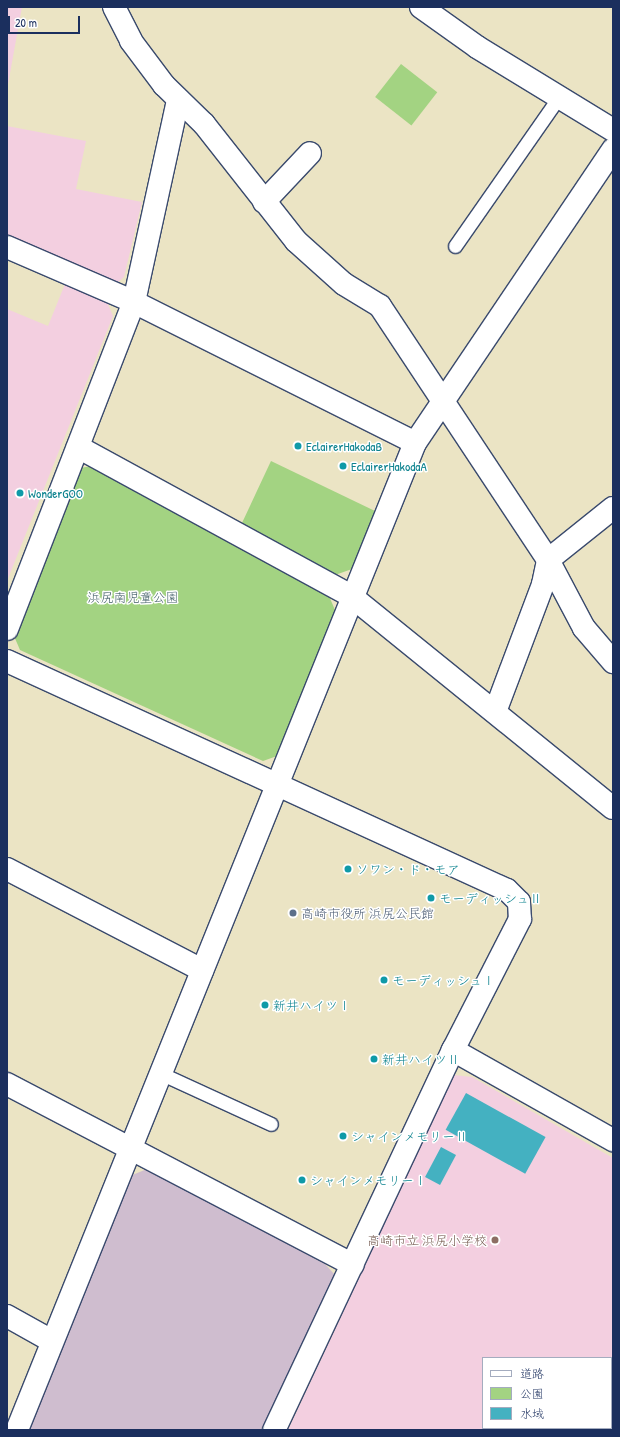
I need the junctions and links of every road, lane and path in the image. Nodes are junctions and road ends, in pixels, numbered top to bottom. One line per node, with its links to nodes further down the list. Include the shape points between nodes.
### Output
1 (114, 7): 4 (street, via 131,41)
2 (421, 7): 3 (street, via 470,43)
3 (559, 97): 5 (street); 9 (lane)
4 (178, 100): 8 (street, via 204,124); 11 (street)
5 (613, 130)
6 (613, 150): 12 (street)
7 (310, 153): 8 (street)
8 (264, 202): 12 (street, via 296,241 344,284 380,306)
9 (455, 246)
10 (7, 247): 11 (street)
11 (134, 302): 13 (street); 14 (street)
12 (441, 400): 13 (street); 16 (street)
13 (415, 443): 17 (street)
14 (78, 447): 17 (street); 18 (street)
15 (613, 508): 16 (street)
16 (548, 560): 20 (street, via 584,628); 21 (street, via 543,584)
17 (351, 596): 21 (street); 22 (street)
18 (7, 628)
19 (7, 661): 22 (street)
20 (613, 662)
21 (495, 712): 23 (street)
22 (276, 786): 25 (street); 26 (street, via 516,896 521,911 520,919)
23 (613, 808)
24 (7, 869): 25 (street)
25 (202, 970): 27 (street)
26 (453, 1050): 30 (street); 32 (street)
27 (160, 1073): 29 (lane); 31 (street)
28 (7, 1084): 31 (street)
29 (270, 1124)
30 (613, 1140)
31 (130, 1149): 32 (street); 34 (street)
32 (353, 1265): 36 (street)
33 (7, 1316): 34 (street)
34 (52, 1341): 35 (street)
35 (18, 1430)
36 (274, 1430)

